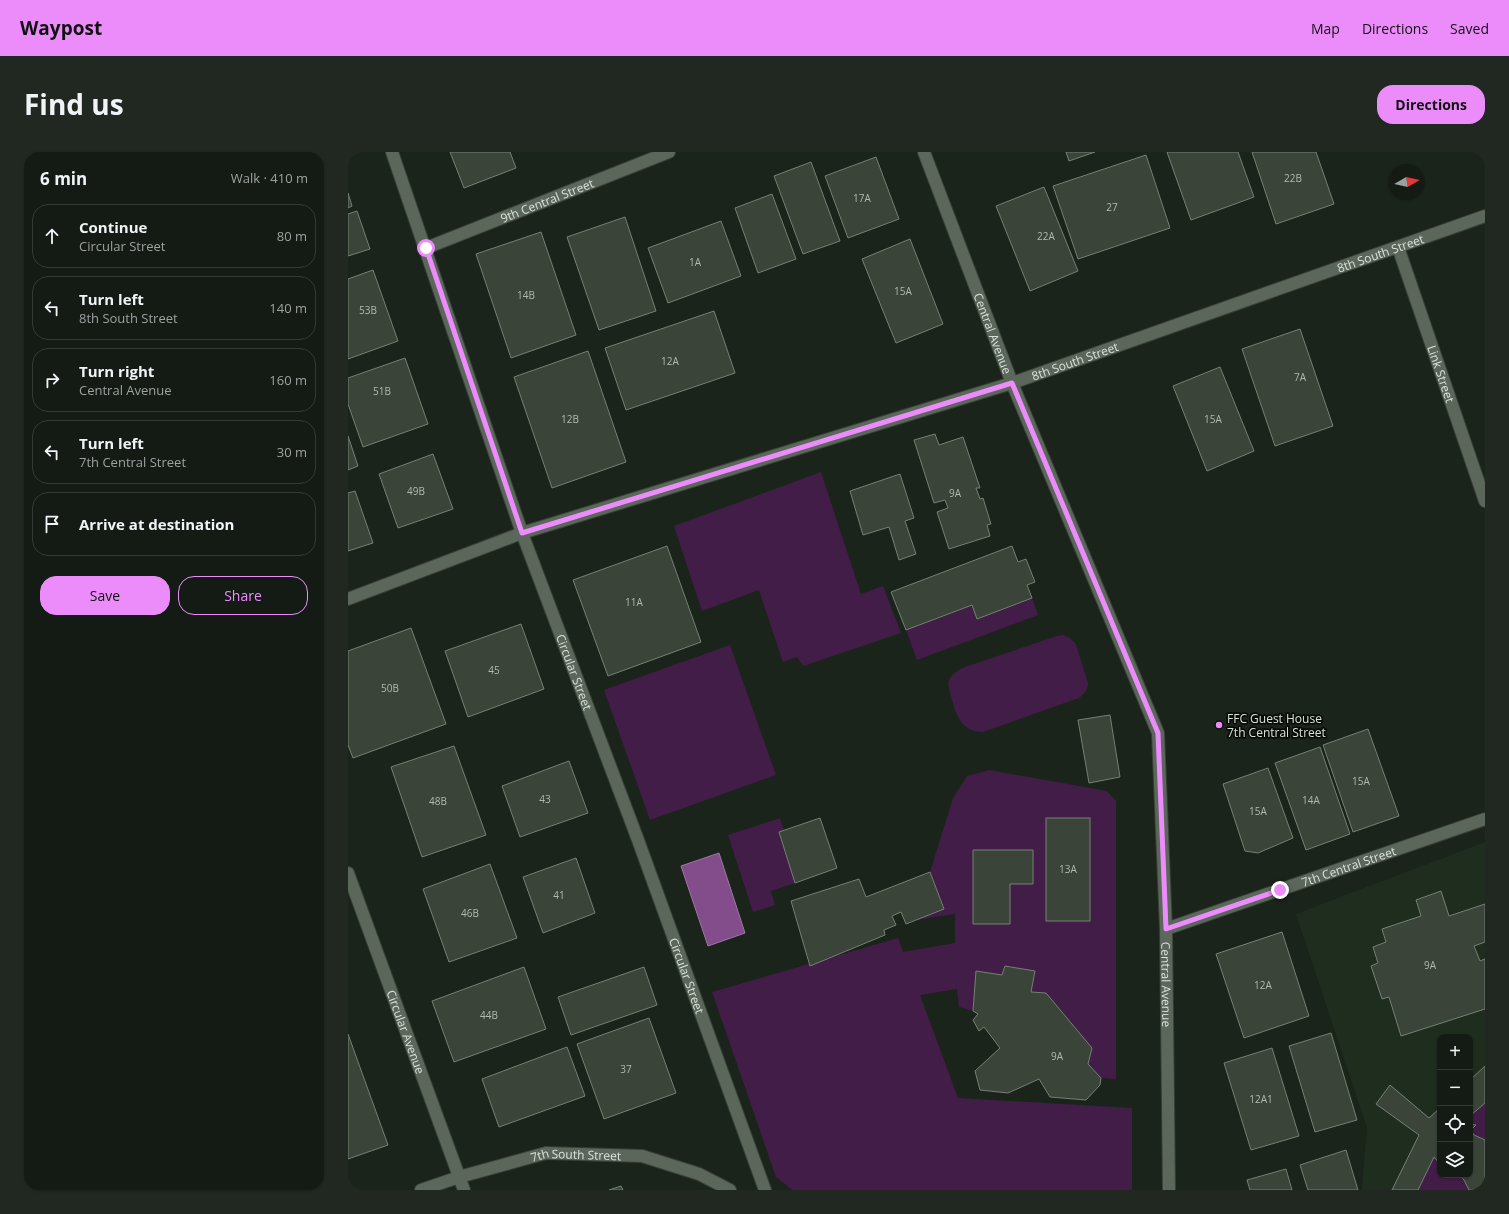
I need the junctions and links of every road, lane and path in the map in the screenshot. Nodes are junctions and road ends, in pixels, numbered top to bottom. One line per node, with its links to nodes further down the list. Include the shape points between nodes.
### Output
1 (392, 152): 6 (street, Circular Street)
2 (668, 152): 6 (street, 9th Central Street)
3 (924, 152): 7 (street, Central Avenue)
4 (1485, 216): 5 (street, 8th South Street)
5 (1398, 247): 7 (street, 8th South Street); 8 (street, Link Street)
6 (426, 248): 9 (street, Circular Street)
7 (1012, 383): 9 (street, 8th South Street); 13 (street, Central Avenue, via 1158,733)
8 (1485, 501)
9 (522, 533): 10 (street, 8th South Street); 18 (street, Circular Street, via 638,840)
10 (348, 599)
11 (1485, 819): 13 (street, 7th Central Street)
12 (348, 873): 14 (street, Circular Avenue)
13 (1166, 929): 19 (street, Central Avenue)
14 (459, 1177): 15 (street, 7th South Street); 16 (street, Circular Avenue); 17 (street, 7th South Street, via 546,1153 642,1156 699,1174)
15 (421, 1190)
16 (464, 1190)
17 (730, 1190)
18 (764, 1190)
19 (1169, 1190)

